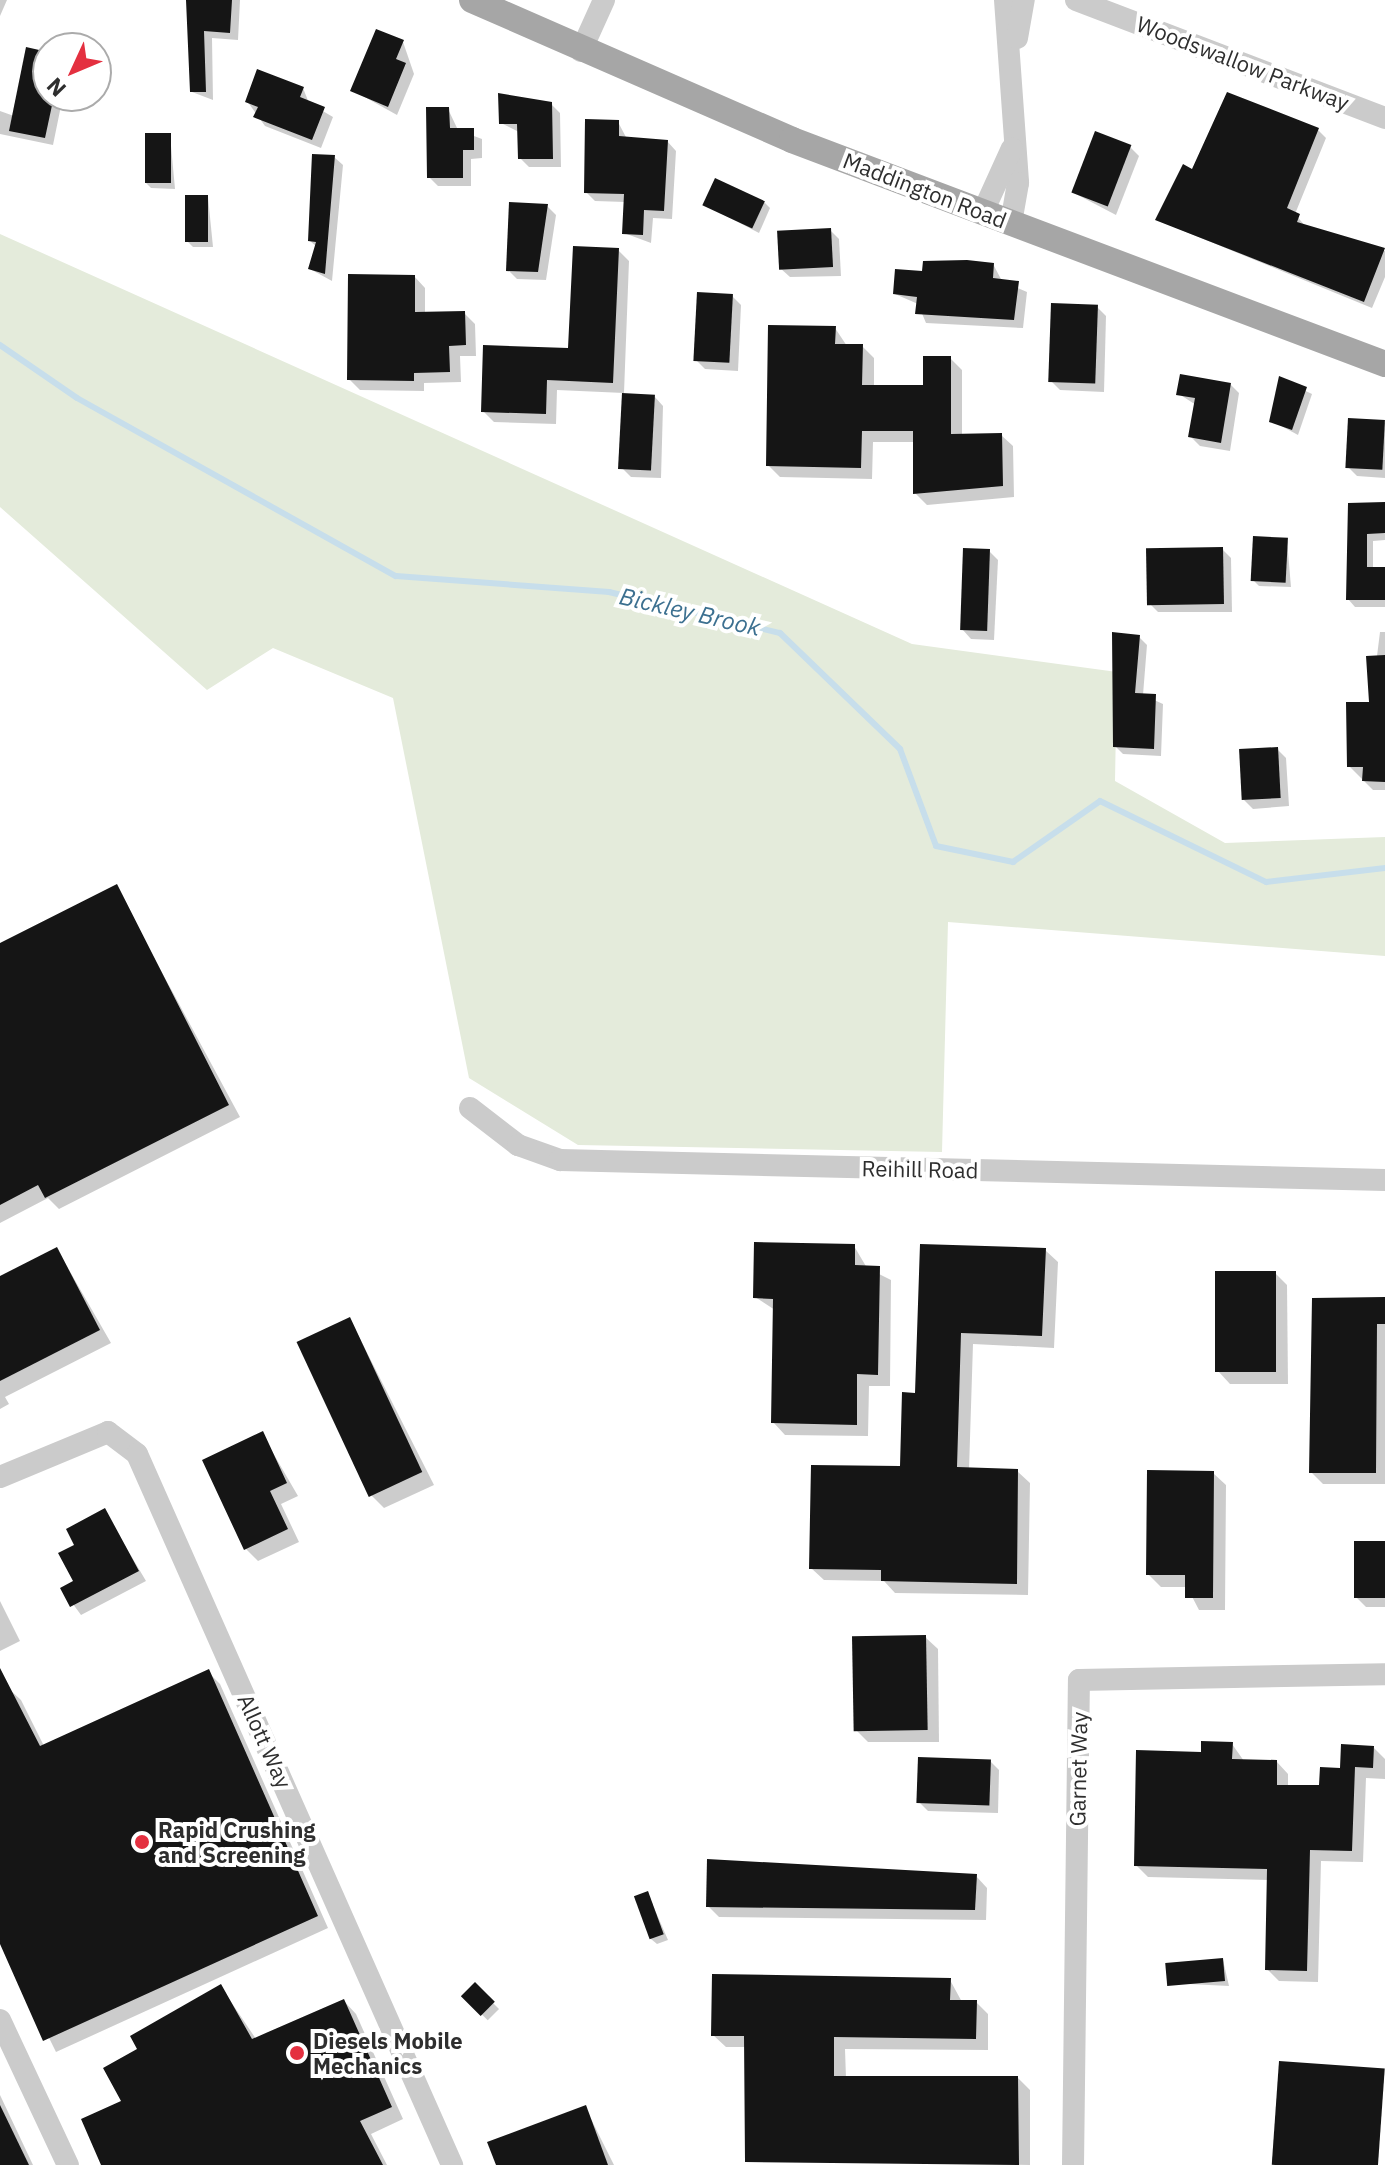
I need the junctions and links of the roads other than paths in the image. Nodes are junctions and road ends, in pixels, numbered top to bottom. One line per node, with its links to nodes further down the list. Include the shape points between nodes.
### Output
1 (472, 0): 7 (main road, Maddington Road)
2 (604, 0): 7 (street)
3 (1005, 0): 8 (street)
4 (1024, 0): 8 (street)
5 (1076, 0): 6 (street, Woodswallow Parkway)
6 (1094, 4): 9 (street, Woodswallow Parkway)
7 (581, 51): 11 (main road, Maddington Road)
8 (1014, 58): 10 (street)
9 (1385, 118)
10 (1012, 148): 11 (street); 12 (street, via 1018,183)
11 (983, 212): 12 (main road, Maddington Road)
12 (1011, 223): 13 (main road, Maddington Road)
13 (1385, 364)
14 (470, 1108): 15 (street, Reihill Road, via 518,1145 560,1160)
15 (1385, 1180)
16 (0, 1477): 20 (street, Allott Way, via 92,1435 122,1437 137,1454)
17 (1385, 1674): 21 (street, Garnet Way, via 1079,1680)
18 (0, 2020): 19 (street)
19 (68, 2165)
20 (452, 2165)
21 (1073, 2165)

